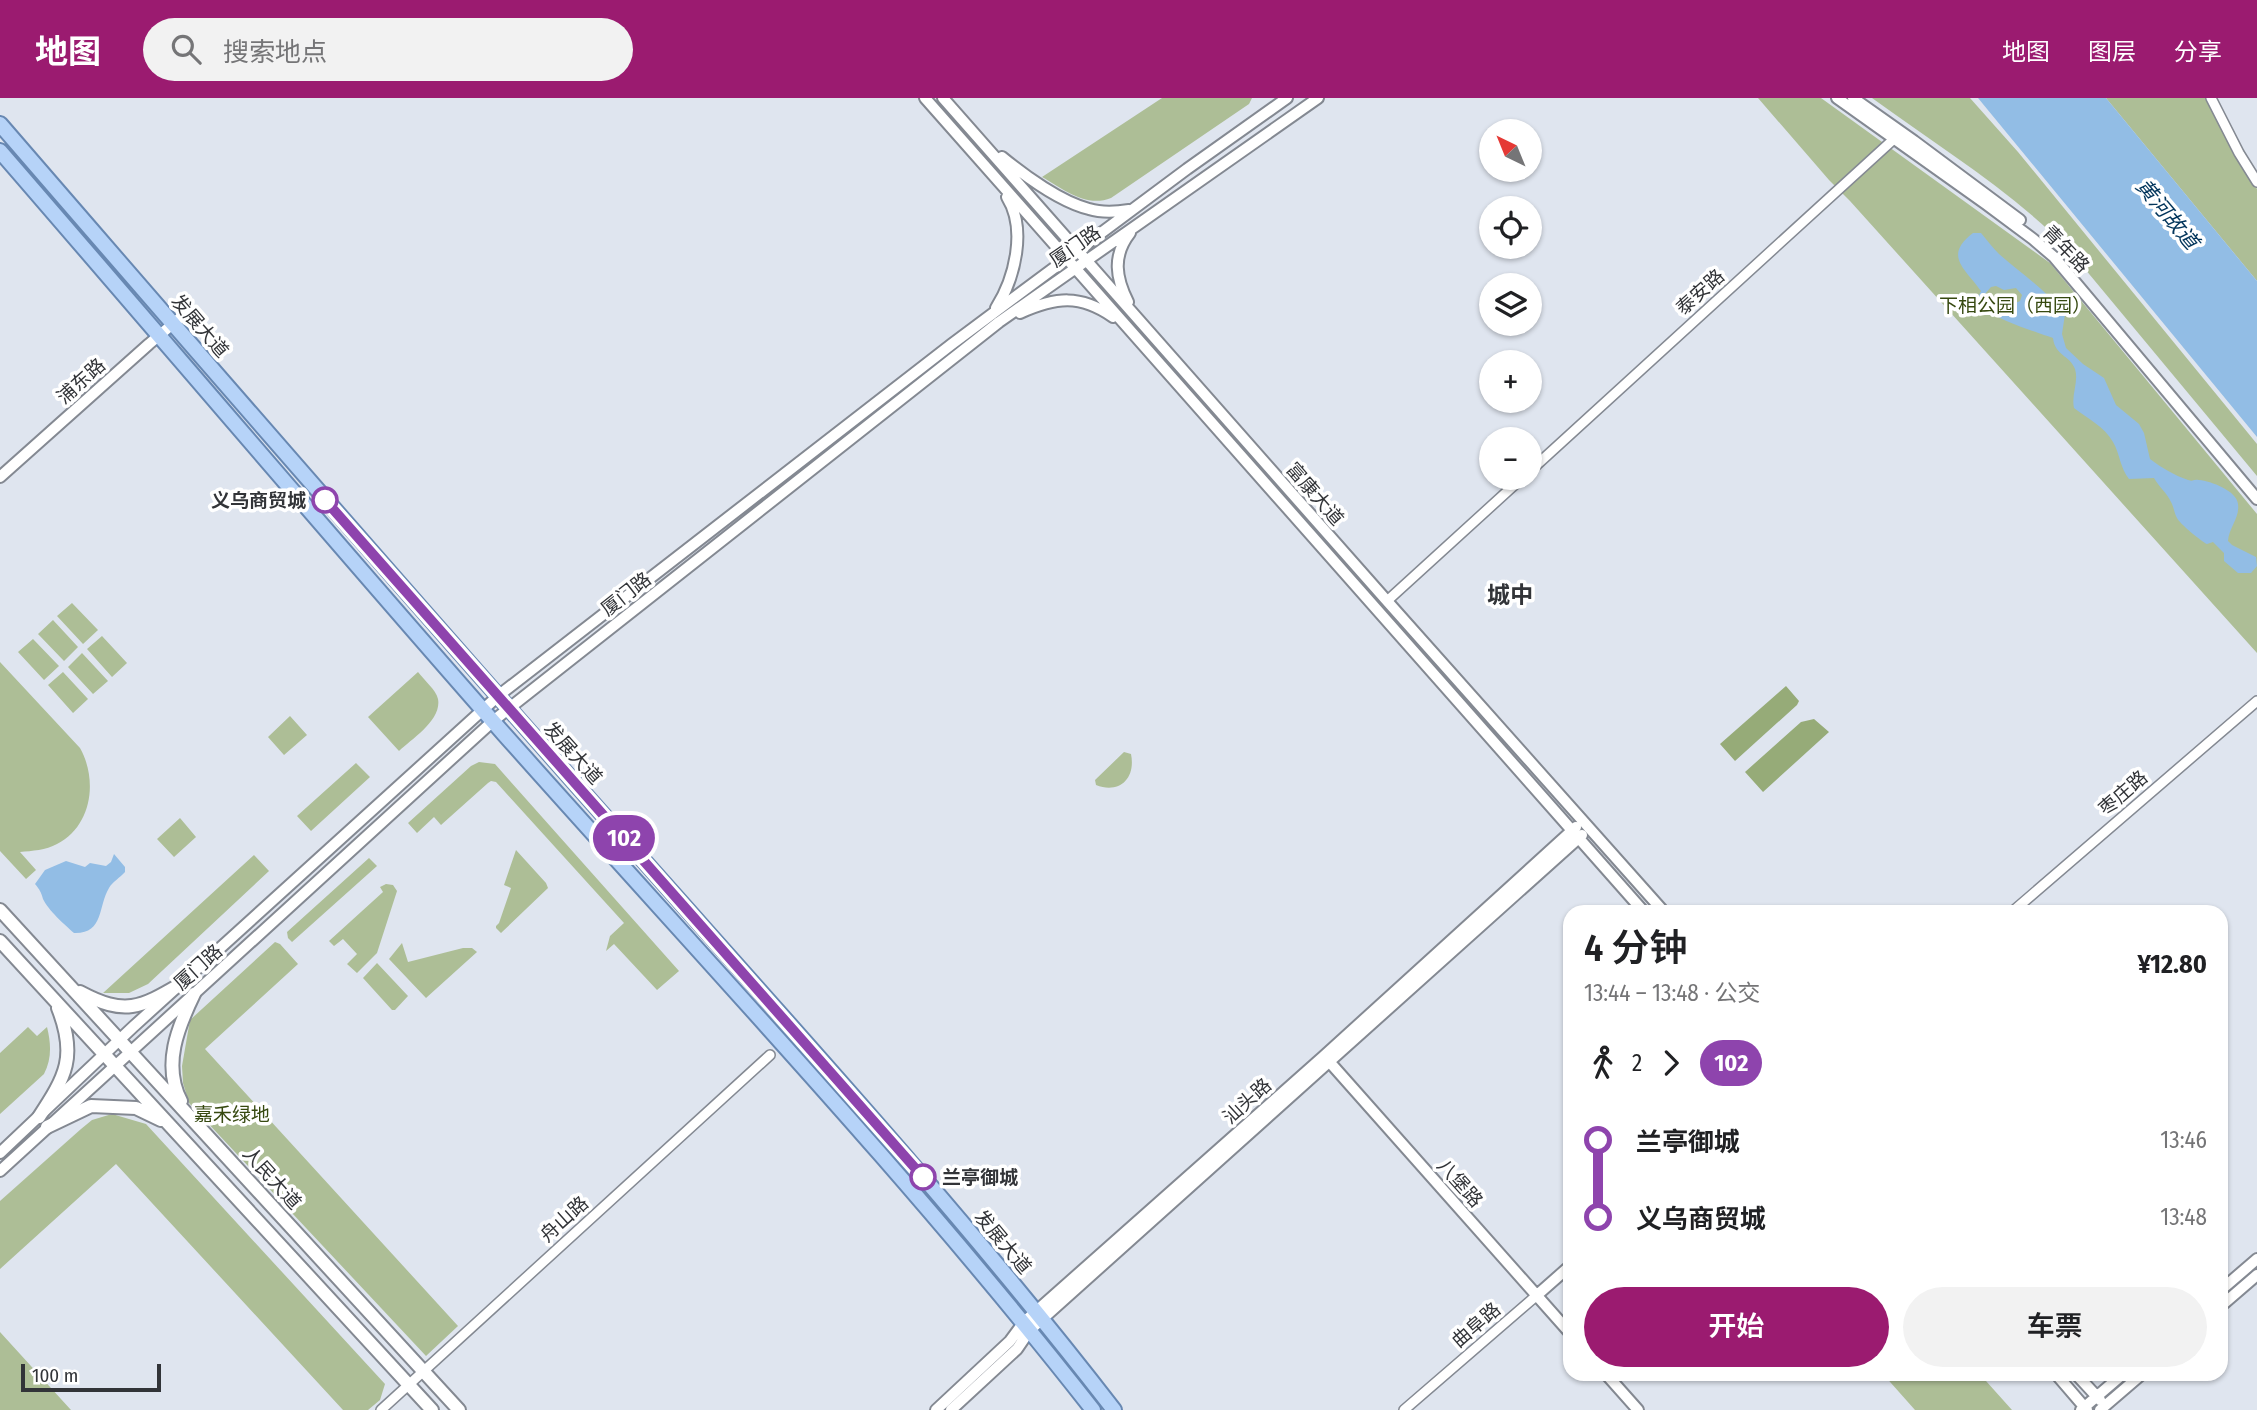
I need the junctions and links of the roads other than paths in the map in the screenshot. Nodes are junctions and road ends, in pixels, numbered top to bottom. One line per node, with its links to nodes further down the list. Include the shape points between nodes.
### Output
1 (925, 98): 11 (street, 富康大道)
2 (943, 98): 10 (street, 富康大道)
3 (1287, 98): 14 (street, 厦门路)
4 (1318, 98): 15 (street, 厦门路)
5 (1837, 98): 9 (street, 青年路)
6 (1853, 98): 29 (street, 青年路, via 2051,246)
7 (2211, 98): 13 (street)
8 (0, 124): 23 (main road, 发展大道)
9 (1895, 138): 26 (street, 泰安路); 30 (street, 青年路, via 2054,257)
10 (981, 141): 14 (street, via 1069,201 1097,211); 16 (street, 富康大道)
11 (972, 150): 17 (street, 富康大道); 21 (street, via 1016,214 1014,264)
12 (0, 151): 25 (main road, 发展大道)
13 (2257, 182)
14 (1132, 210): 16 (street, 厦门路)
15 (1137, 224): 18 (street, 厦门路); 22 (street, via 1121,244 1116,271)
16 (1077, 250): 17 (street, 厦门路); 18 (street, 富康大道)
17 (1067, 258): 19 (street, 富康大道); 21 (street, 厦门路)
18 (1085, 260): 19 (street, 厦门路); 22 (street, 富康大道)
19 (1076, 268): 21 (street, 厦门路); 24 (street, 富康大道)
20 (187, 312): 23 (street, 浦东路)
21 (995, 319): 24 (street, via 1072,299 1093,304); 32 (street, 厦门路, via 952,344); 35 (street, 厦门路)
22 (1138, 320): 31 (street, 富康大道)
23 (173, 324): 25 (street, 浦东路); 32 (main road, 发展大道)
24 (1128, 326): 38 (street, 富康大道)
25 (160, 335): 27 (street, 浦东路); 34 (main road, 发展大道)
26 (1542, 460)
27 (0, 477)
28 (1509, 490): 31 (street)
29 (2257, 490)
30 (2257, 499)
31 (1387, 601): 37 (street, 富康大道)
32 (498, 696): 34 (street, 厦门路); 35 (main road, 发展大道)
33 (2257, 701): 41 (street, 枣庄路)
34 (483, 709): 36 (main road, 发展大道); 44 (street, 厦门路)
35 (509, 709): 36 (street, 厦门路); 65 (main road, 发展大道)
36 (493, 721): 46 (street, 厦门路); 67 (main road, 发展大道)
37 (1586, 824): 38 (street, 汕头路); 40 (street, 富康大道)
38 (1575, 835): 39 (street, 富康大道); 52 (street, 汕头路)
39 (1638, 905)
40 (1658, 905)
41 (2020, 905)
42 (0, 910): 45 (main road, 人民大道)
43 (0, 941): 47 (main road, 人民大道)
44 (181, 984): 45 (main road, via 136,1007 99,1002); 48 (street, 厦门路)
45 (70, 987): 48 (main road, 人民大道)
46 (194, 994): 49 (street, 厦门路); 54 (main road, via 172,1060 175,1089)
47 (55, 1001): 50 (main road, 人民大道); 55 (main road, via 67,1030 66,1062)
48 (120, 1040): 49 (main road, 人民大道); 50 (street, 厦门路)
49 (131, 1052): 53 (street, 厦门路); 54 (main road, 人民大道)
50 (105, 1054): 53 (main road, 人民大道); 55 (street, 厦门路)
51 (770, 1055): 68 (street, 舟山路)
52 (1327, 1059): 63 (street, 八堡路); 65 (street, 汕头路)
53 (116, 1066): 55 (street, 厦门路); 56 (main road, 人民大道)
54 (187, 1114): 68 (main road, 人民大道)
55 (43, 1122): 56 (main road, via 91,1106 136,1108); 57 (street, 厦门路); 58 (street, 厦门路)
56 (170, 1125): 74 (main road, 人民大道)
57 (0, 1153)
58 (0, 1171)
59 (2257, 1259): 62 (street)
60 (1563, 1272): 63 (street, 曲阜路)
61 (2257, 1275): 64 (street)
62 (2228, 1284)
63 (1536, 1296): 66 (street, 八堡路); 85 (street, 曲阜路)
64 (2228, 1300)
65 (1040, 1314): 67 (street, 汕头路); 84 (main road, 发展大道)
66 (1563, 1325)
67 (1027, 1326): 81 (street, 汕头路); 82 (street, 汕头路, via 1017,1349); 83 (main road, 发展大道)
68 (423, 1372): 74 (street, 舟山路); 80 (main road, 人民大道)
69 (1612, 1381): 86 (street)
70 (2062, 1381): 76 (street)
71 (2082, 1381): 75 (street)
72 (2115, 1381): 75 (street)
73 (2135, 1381): 77 (street)
74 (409, 1385): 78 (street, 舟山路); 79 (main road, 人民大道)
75 (2096, 1397): 76 (street); 77 (street)
76 (2084, 1409)
77 (2105, 1409)
78 (381, 1410)
79 (432, 1410)
80 (459, 1410)
81 (936, 1410)
82 (951, 1410)
83 (1093, 1410)
84 (1114, 1410)
85 (1404, 1410)
86 (1638, 1410)

